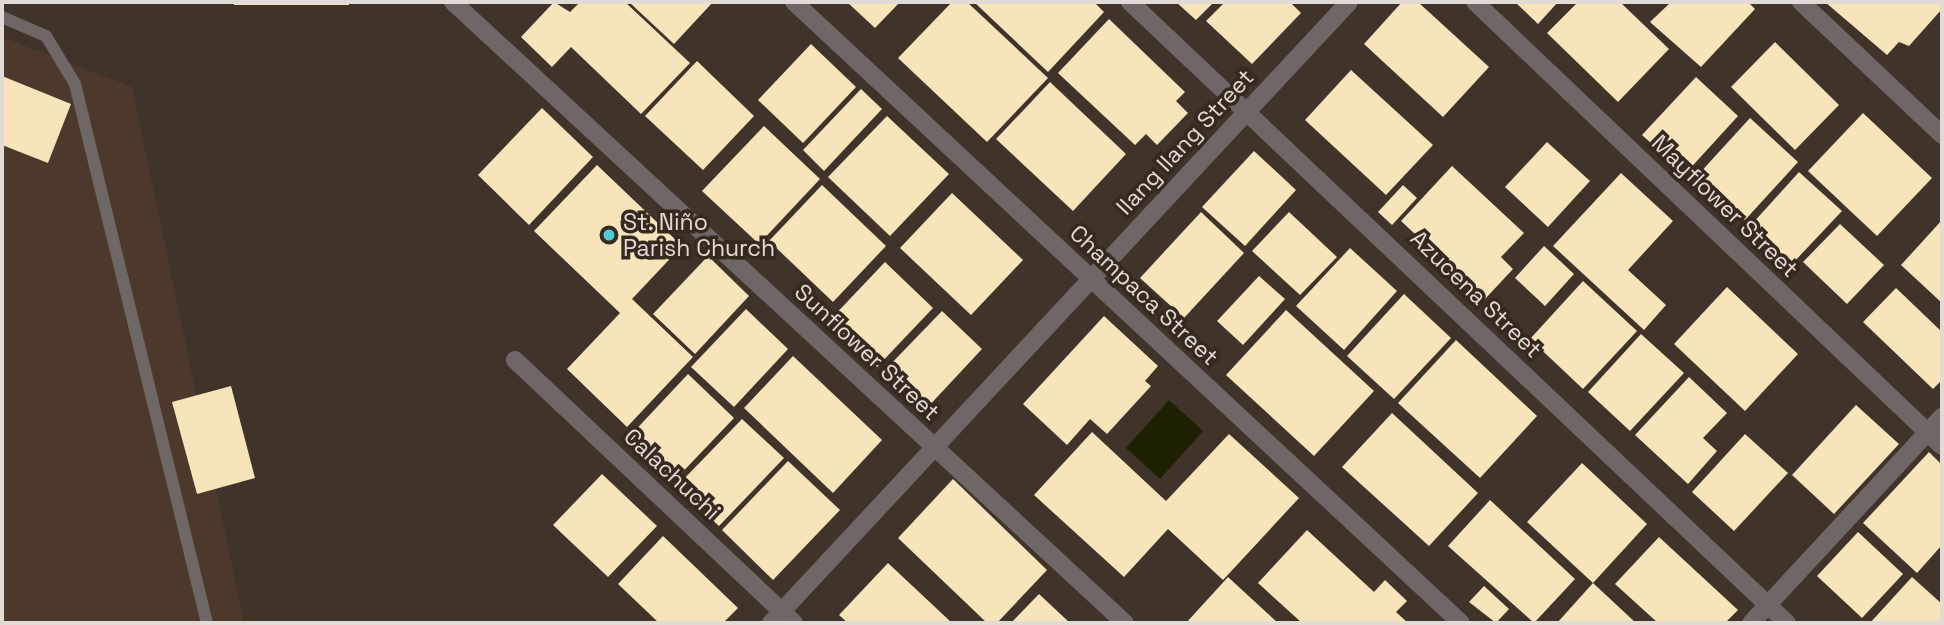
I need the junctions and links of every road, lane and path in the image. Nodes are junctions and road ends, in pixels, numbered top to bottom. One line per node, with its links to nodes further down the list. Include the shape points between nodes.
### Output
1 (453, 2): 15 (street, Sunflower Street)
2 (794, 2): 10 (street, Champaca Street)
3 (1130, 2): 8 (street, Azucena Street)
4 (1349, 2): 8 (street, Ilang Ilang Street)
5 (1475, 2): 13 (street, Mayflower Street)
6 (1801, 2): 9 (street)
7 (2, 17): 18 (lane, via 46,36 75,84)
8 (1248, 111): 10 (street, Ilang Ilang Street); 16 (street, Azucena Street)
9 (1942, 135)
10 (1091, 279): 15 (street, Ilang Ilang Street); 20 (street, Champaca Street)
11 (515, 359): 17 (street, Calachuchi)
12 (1942, 417): 13 (street)
13 (1928, 432): 14 (street, Mayflower Street); 16 (street)
14 (1942, 446)
15 (934, 447): 17 (street, Ilang Ilang Street); 19 (street, Sunflower Street)
16 (1768, 605): 21 (street); 22 (street, Azucena Street)
17 (782, 619)
18 (207, 623)
19 (1125, 623)
20 (1461, 623)
21 (1751, 623)
22 (1787, 623)

